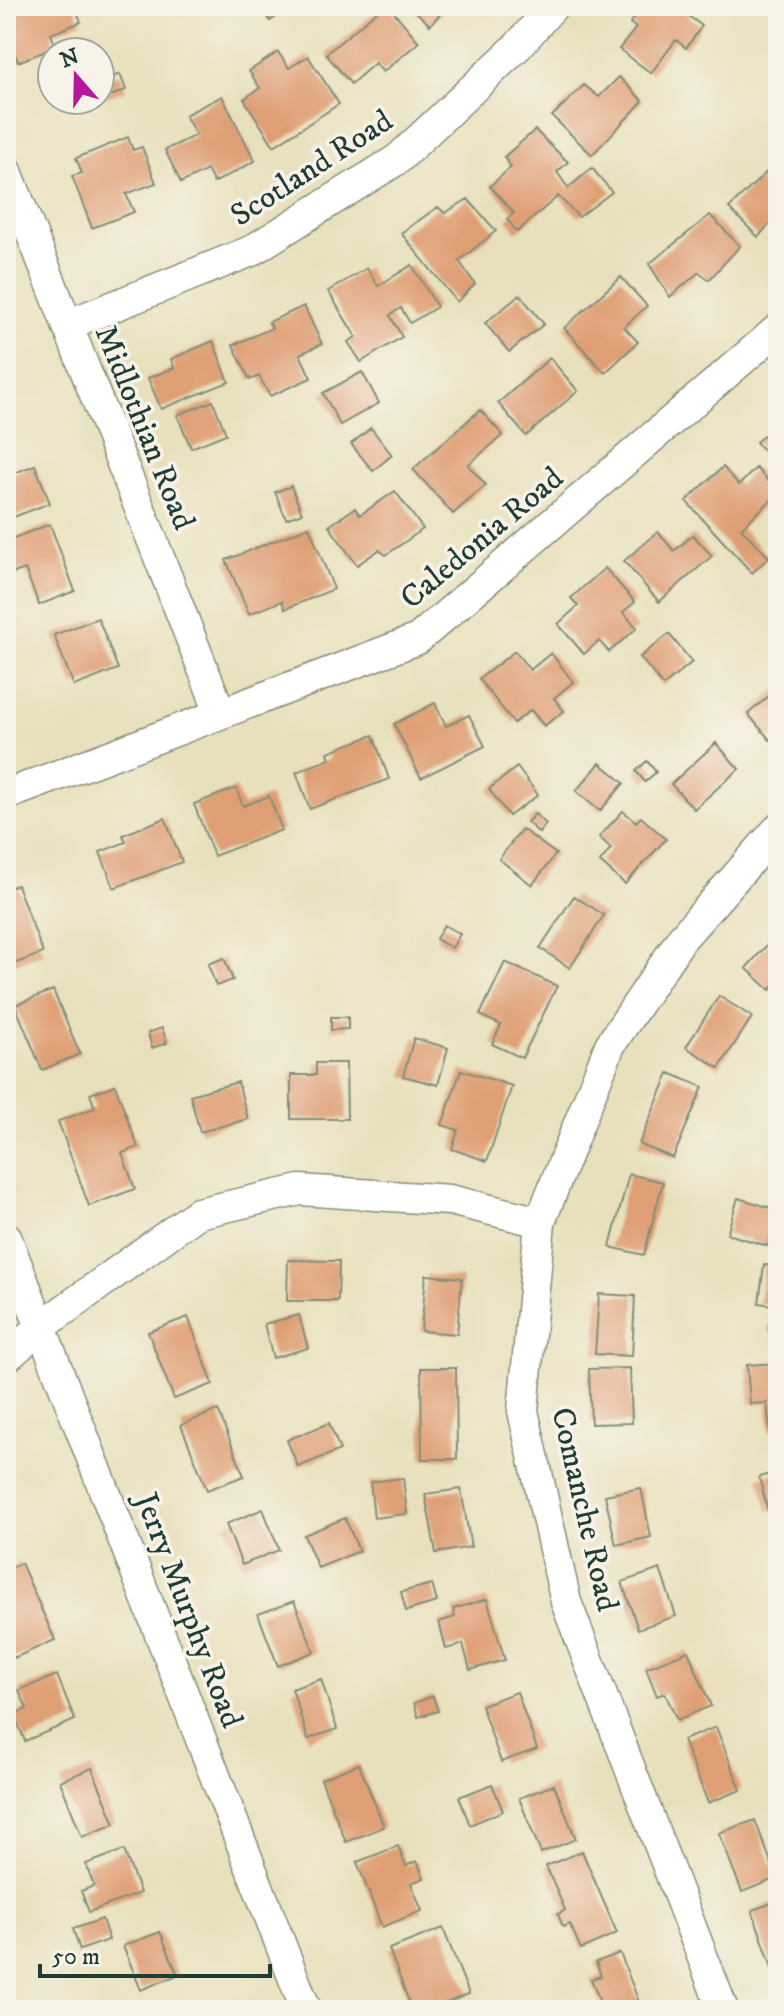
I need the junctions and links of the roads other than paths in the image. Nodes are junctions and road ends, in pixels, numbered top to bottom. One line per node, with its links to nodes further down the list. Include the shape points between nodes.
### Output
1 (553, 6): 3 (street, Scotland Road, via 398,159 251,251)
2 (6, 169): 3 (street, Midlothian Road)
3 (67, 325): 5 (street, Midlothian Road)
4 (778, 329): 5 (street, Caledonia Road, via 418,639)
5 (220, 712): 6 (street, Caledonia Road)
6 (6, 795)
7 (778, 829): 8 (street, Comanche Road, via 682,938 610,1045)
8 (540, 1222): 10 (street, via 450,1200 300,1190 198,1213); 13 (street, Comanche Road, via 523,1411 566,1602)
9 (6, 1237): 10 (street, Jerry Murphy Road)
10 (42, 1326): 11 (street); 12 (street, Jerry Murphy Road)
11 (6, 1358)
12 (306, 2010)
13 (723, 2010)

